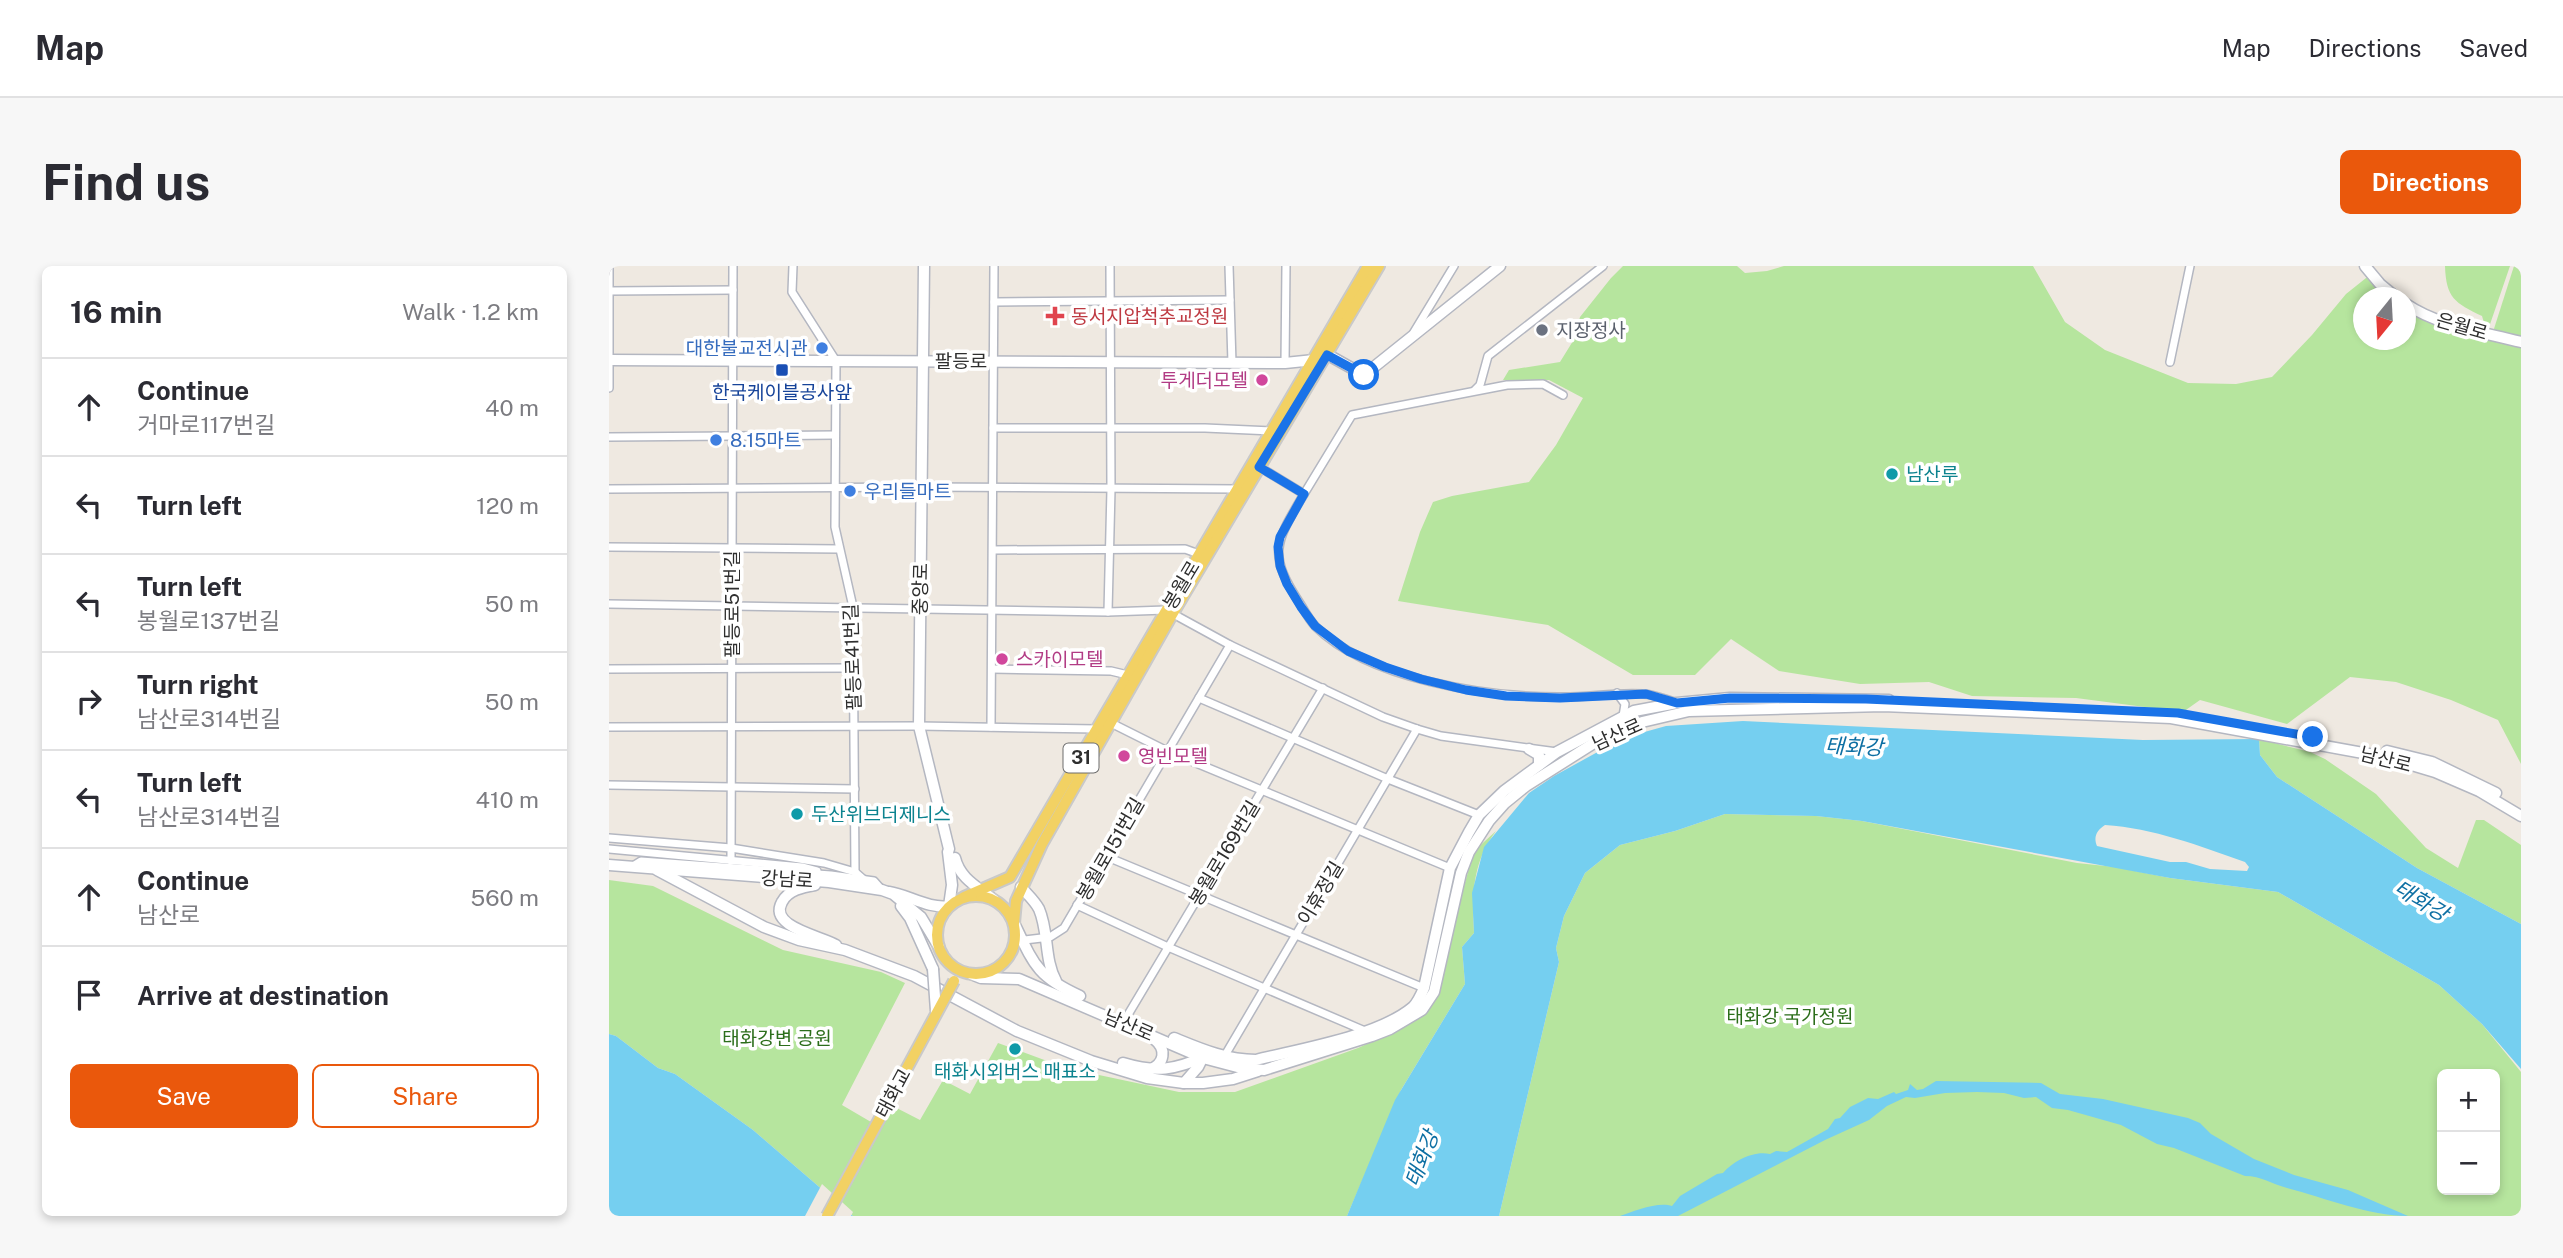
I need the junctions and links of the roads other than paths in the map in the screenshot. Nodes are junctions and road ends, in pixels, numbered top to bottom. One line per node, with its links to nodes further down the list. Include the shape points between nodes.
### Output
1 (609, 266): 18 (street)
2 (733, 266): 17 (street, 팔등로51번길)
3 (793, 266): 28 (street, via 792,292)
4 (924, 266): 29 (main road, 중앙로)
5 (994, 266): 20 (street)
6 (1110, 266): 21 (street)
7 (1229, 266): 19 (street)
8 (1286, 266): 34 (street)
9 (1369, 266): 25 (main road, 봉월로)
10 (1380, 266): 25 (main road)
11 (1454, 266): 23 (street)
12 (1500, 266): 23 (main road)
13 (1603, 266): 36 (street, via 1488,356 1480,385)
14 (2190, 266): 32 (street)
15 (2365, 266): 16 (main road)
16 (2384, 287)
17 (733, 290): 18 (street); 27 (street, 팔등로51번길)
18 (609, 291): 26 (street)
19 (1230, 300): 21 (street); 33 (street)
20 (994, 302): 21 (street); 30 (street)
21 (1110, 302): 31 (street)
22 (2416, 311): 24 (main road, 은월로)
23 (1411, 336): 25 (main road, via 1364,375)
24 (2521, 342)
25 (1320, 355): 34 (main road, 팔등로); 40 (main road, 봉월로); 44 (main road)
26 (609, 360): 27 (main road, 팔등로); 35 (street)
27 (732, 360): 28 (main road, 팔등로); 42 (street, 팔등로51번길)
28 (836, 361): 29 (main road, 팔등로); 41 (street, 팔등로41번길)
29 (923, 361): 30 (main road, 팔등로); 45 (main road, 중앙로)
30 (994, 362): 31 (main road, 팔등로); 38 (street)
31 (1110, 362): 33 (main road, 팔등로); 39 (street)
32 (2170, 362)
33 (1232, 363): 34 (main road, 팔등로)
34 (1285, 363)
35 (609, 388)
36 (1474, 390): 37 (street, via 1543,384); 52 (street, via 1352,415)
37 (1563, 395)
38 (993, 428): 39 (street); 48 (street)
39 (1111, 428): 40 (street); 50 (street)
40 (1272, 431): 44 (main road, 봉월로)
41 (835, 435): 42 (street); 47 (street, 팔등로41번길)
42 (732, 436): 43 (street); 46 (street, 팔등로51번길)
43 (609, 437)
44 (1256, 465): 51 (main road, 봉월로); 52 (street); 65 (main road)
45 (922, 487): 47 (street); 48 (street); 62 (main road, 중앙로)
46 (732, 488): 47 (street); 49 (street); 54 (street, 팔등로51번길)
47 (835, 488): 55 (street, 팔등로41번길)
48 (993, 488): 50 (street); 56 (street)
49 (609, 489)
50 (1111, 489): 51 (street); 57 (street)
51 (1237, 489): 58 (main road, 봉월로)
52 (1304, 494): 73 (street, via 1280,537 1280,566 1315,626 1348,651 1385,667 1466,690 1560,698)
53 (609, 547): 54 (street)
54 (732, 547): 55 (street); 60 (street, 팔등로51번길)
55 (839, 549): 61 (street, 팔등로41번길)
56 (993, 550): 57 (street); 63 (street)
57 (1110, 550): 58 (street, via 1185,549); 64 (street)
58 (1199, 554): 65 (main road, 봉월로)
59 (609, 604): 60 (street)
60 (732, 606): 61 (street); 69 (street, 팔등로51번길)
61 (853, 607): 62 (street); 67 (street, 팔등로41번길)
62 (919, 608): 63 (street); 81 (main road, 중앙로)
63 (992, 609): 64 (street); 70 (street)
64 (1108, 612): 65 (street)
65 (1170, 612): 66 (street); 71 (main road)
66 (1230, 645): 72 (street); 74 (street, 봉월로151번길)
67 (853, 668): 69 (street); 80 (street, 팔등로41번길)
68 (609, 669): 69 (street)
69 (732, 669): 79 (street, 팔등로51번길)
70 (992, 669): 71 (street); 83 (street)
71 (1133, 676): 78 (main road)
72 (1319, 687): 84 (street); 85 (street, 봉월로169번길)
73 (1617, 693): 75 (street, via 1646,694); 77 (street, via 1625,704)
74 (1199, 698): 85 (street); 87 (street, 봉월로151번길)
75 (1677, 703): 76 (street); 77 (main road, 남산로); 95 (main road, 남산로, via 1730,698 1866,699 2178,713 2432,762)
76 (1689, 712): 97 (main road, 남산로, via 1883,706 2171,718 2385,757 2485,793); 140 (main road, 남산로, via 1642,722 1594,743 1505,803 1469,852 1434,992 1422,1010 1381,1032)
77 (1623, 716): 88 (main road, 남산로)
78 (1104, 724): 83 (street); 87 (street); 112 (main road); 113 (main road, 31, via 1010,877)
79 (731, 726): 80 (street); 82 (street); 92 (street, 팔등로51번길)
80 (854, 726): 81 (street); 93 (street, 팔등로41번길)
81 (919, 726): 83 (street); 102 (main road, 중앙로)
82 (609, 727)
83 (991, 727)
84 (1417, 729): 86 (street); 90 (street, 이휴정길)
85 (1293, 738): 90 (street); 94 (street, 봉월로169번길)
86 (1529, 748): 88 (street); 89 (main road, via 1539,755)
87 (1167, 751): 94 (street); 103 (street, 봉월로151번길)
88 (1557, 752): 89 (main road, 남산로)
89 (1539, 765): 96 (main road, 남산로)
90 (1388, 779): 96 (street); 98 (street, 이휴정길)
91 (609, 785): 92 (street)
92 (731, 786): 93 (street); 100 (street, 팔등로51번길)
93 (855, 789): 109 (street, 팔등로41번길)
94 (1262, 790): 98 (street); 115 (street, 봉월로169번길)
95 (2521, 808)
96 (1479, 815): 107 (main road, 남산로)
97 (2521, 817)
98 (1357, 831): 107 (street); 121 (street, 이휴정길)
99 (609, 838): 100 (street)
100 (731, 848): 104 (street, 팔등로51번길); 109 (street)
101 (609, 849): 104 (street)
102 (949, 849): 113 (main road, via 958,869); 119 (main road, 중앙로)
103 (1105, 856): 115 (street); 118 (street, 봉월로151번길)
104 (731, 861): 110 (street, via 802,867)
105 (609, 865): 106 (main road, 강남로)
106 (632, 867): 108 (main road, 강남로); 110 (street, via 641,861)
107 (1450, 868): 131 (main road, 남산로)
108 (657, 870): 110 (main road, 강남로); 126 (main road, via 764,927)
109 (855, 872): 111 (street)
110 (830, 879): 111 (street); 114 (main road, 강남로); 126 (main road, via 790,893 783,899 780,914 791,927)
111 (863, 879): 114 (street, via 874,881)
112 (1021, 887): 120 (main road); 122 (main road, via 1038,907)
113 (980, 889): 116 (main road); 117 (main road)
114 (885, 891): 119 (main road, 강남로, via 928,905); 124 (main road, via 921,918); 132 (main road, bridge, via 910,918 933,969)
115 (1199, 895): 121 (street); 125 (street, 봉월로169번길)
116 (964, 897): 117 (main road); 119 (main road)
117 (994, 900): 120 (main road, via 1007,909)
118 (1077, 905): 122 (street, 봉월로151번길, via 1064,928); 125 (street)
119 (949, 906): 124 (main road, via 937,926)
120 (1014, 924): 123 (main road)
121 (1295, 936): 130 (street, 이휴정길); 131 (street)
122 (1045, 938): 123 (street); 129 (main road)
123 (1019, 940): 128 (main road, via 999,968); 129 (main road, 남산로, via 1036,967)
124 (939, 947): 127 (main road)
125 (1168, 947): 130 (street); 133 (street, 봉월로169번길)
126 (845, 950): 138 (main road, via 914,976 1017,1031)
127 (959, 970): 128 (main road); 132 (main road, 태화교, bridge)
128 (971, 974): 134 (main road, 남산로, via 1019,979)
129 (1058, 985): 133 (main road, 남산로)
130 (1264, 988): 135 (street); 137 (street, 이휴정길)
131 (1424, 988): 135 (main road, 남산로, via 1416,1004 1402,1015)
132 (936, 1011): 142 (main road, 태화교, bridge)
133 (1126, 1018): 136 (main road, 남산로)
134 (1142, 1031): 136 (main road, 남산로); 139 (main road, via 1163,1048 1159,1064)
135 (1365, 1031): 137 (main road, 남산로, via 1256,1060)
136 (1202, 1053): 137 (main road, 남산로); 139 (main road, 남산로, via 1169,1069); 140 (main road, 남산로, via 1241,1068); 141 (main road)
137 (1221, 1056)
138 (1091, 1060): 139 (main road); 141 (main road, via 1147,1078)
139 (1149, 1070)
140 (1265, 1070): 141 (main road, via 1233,1079)
141 (1184, 1083)
142 (827, 1216)

